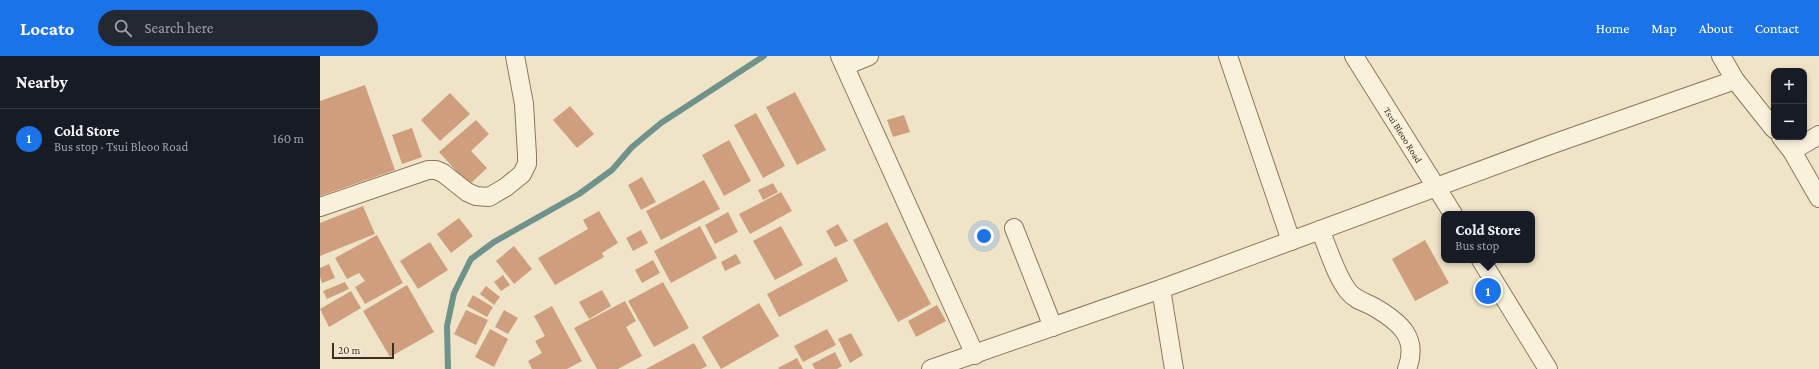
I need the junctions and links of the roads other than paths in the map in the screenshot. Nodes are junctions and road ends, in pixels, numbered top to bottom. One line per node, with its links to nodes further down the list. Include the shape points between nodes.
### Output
1 (516, 56): 14 (street, via 524,104 527,164 522,174 506,187 489,197 476,196 443,173 428,170)
2 (869, 56): 6 (street)
3 (1228, 56): 18 (street)
4 (1354, 56): 12 (street, Tsui Bleoo Road)
5 (1721, 56): 7 (street)
6 (843, 61): 22 (street)
7 (1735, 80): 8 (street); 12 (street)
8 (1771, 125)
9 (1819, 135): 11 (street)
10 (1783, 140): 11 (street)
11 (1792, 151): 13 (street)
12 (1437, 188): 15 (street, Tsui Bleoo Road); 17 (street)
13 (1819, 198)
14 (320, 207)
15 (1451, 211)
16 (1014, 228): 21 (street)
17 (1320, 230): 18 (street); 25 (street, via 1341,280 1350,293 1402,327 1410,342 1411,357)
18 (1291, 241): 20 (street)
19 (1483, 263): 26 (street)
20 (1161, 289): 21 (street); 24 (street)
21 (1053, 327): 22 (street)
22 (975, 355): 23 (street)
23 (939, 368)
24 (1174, 369)
25 (1407, 369)
26 (1548, 369)

